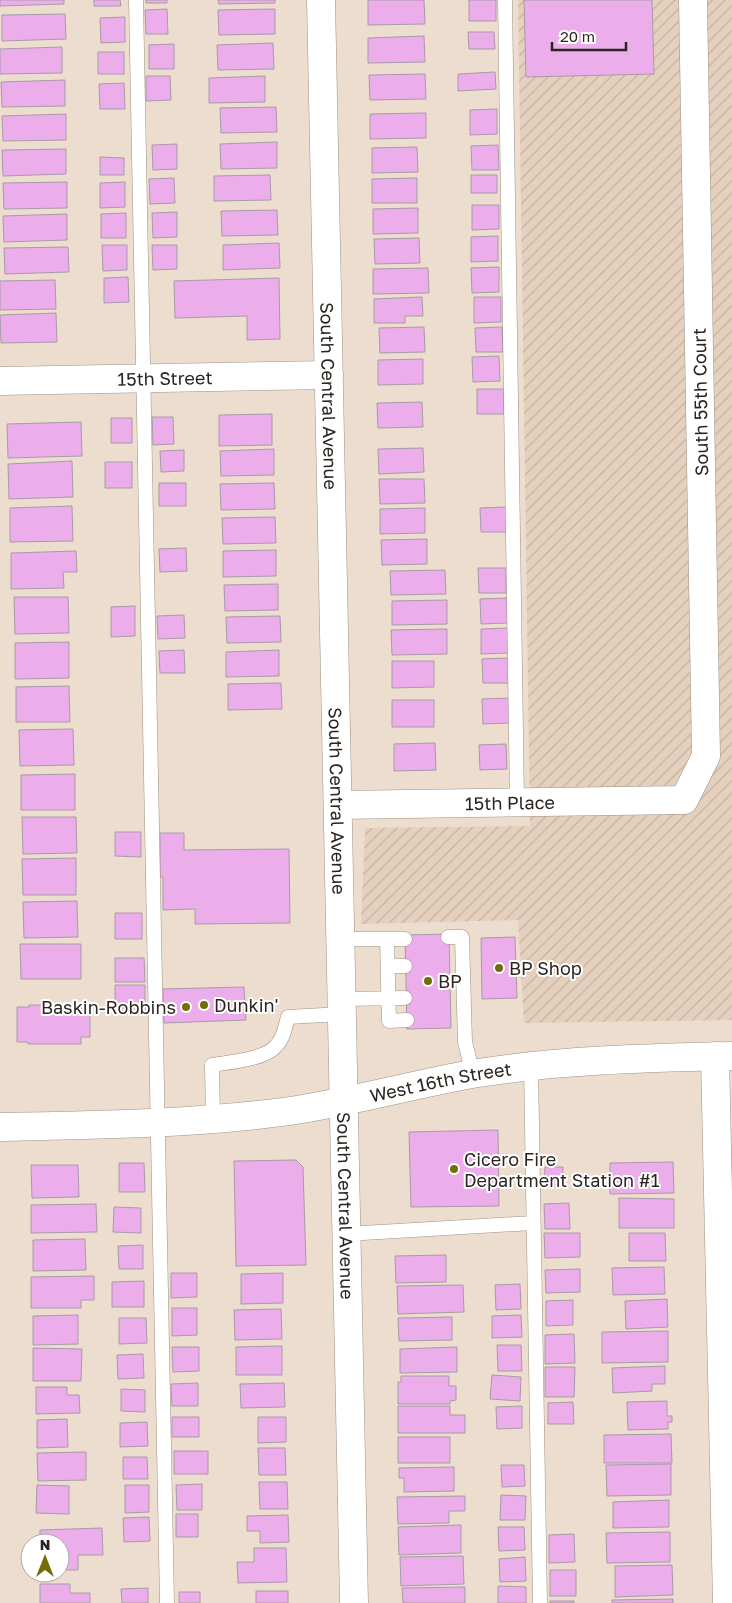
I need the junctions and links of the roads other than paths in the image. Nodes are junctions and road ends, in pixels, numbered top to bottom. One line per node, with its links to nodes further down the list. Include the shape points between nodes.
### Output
1 (136, 0): 6 (lane)
2 (321, 0): 5 (street, South Central Avenue)
3 (504, 0): 9 (lane)
4 (693, 0): 8 (street, South 55th Court, via 706,756)
5 (329, 375): 6 (street, 15th Street); 10 (street, South Central Avenue)
6 (143, 379): 7 (street, 15th Street); 29 (lane)
7 (0, 382)
8 (684, 800): 9 (street, 15th Place)
9 (517, 802): 10 (street, 15th Place)
10 (338, 805): 12 (street, South Central Avenue)
11 (448, 937): 18 (lane, via 462,937 456,964)
12 (339, 939): 13 (lane); 21 (street, South Central Avenue)
13 (388, 939): 14 (lane); 15 (lane)
14 (405, 939)
15 (388, 966): 16 (lane); 20 (lane)
16 (405, 966)
17 (449, 997): 18 (lane)
18 (464, 997): 25 (lane, via 458,1020)
19 (405, 998): 20 (lane)
20 (388, 999): 21 (lane); 22 (lane, via 389,1021)
21 (342, 1006): 26 (street, South Central Avenue); 28 (lane, via 288,1017 284,1035 276,1048 249,1059 212,1065)
22 (407, 1020)
23 (724, 1056): 24 (street, West 16th Street); 27 (street)
24 (530, 1067): 25 (street, West 16th Street); 31 (lane)
25 (473, 1074): 26 (street, West 16th Street)
26 (344, 1101): 28 (street, West 16th Street); 32 (street, South Central Avenue)
27 (724, 1117): 33 (street)
28 (213, 1119): 29 (street, West 16th Street)
29 (158, 1123): 30 (street, West 16th Street); 34 (lane)
30 (0, 1127)
31 (533, 1223): 32 (lane); 36 (lane)
32 (346, 1234): 35 (street, South Central Avenue)
33 (725, 1249): 37 (street)
34 (167, 1603)
35 (354, 1603)
36 (540, 1603)
37 (726, 1603)

